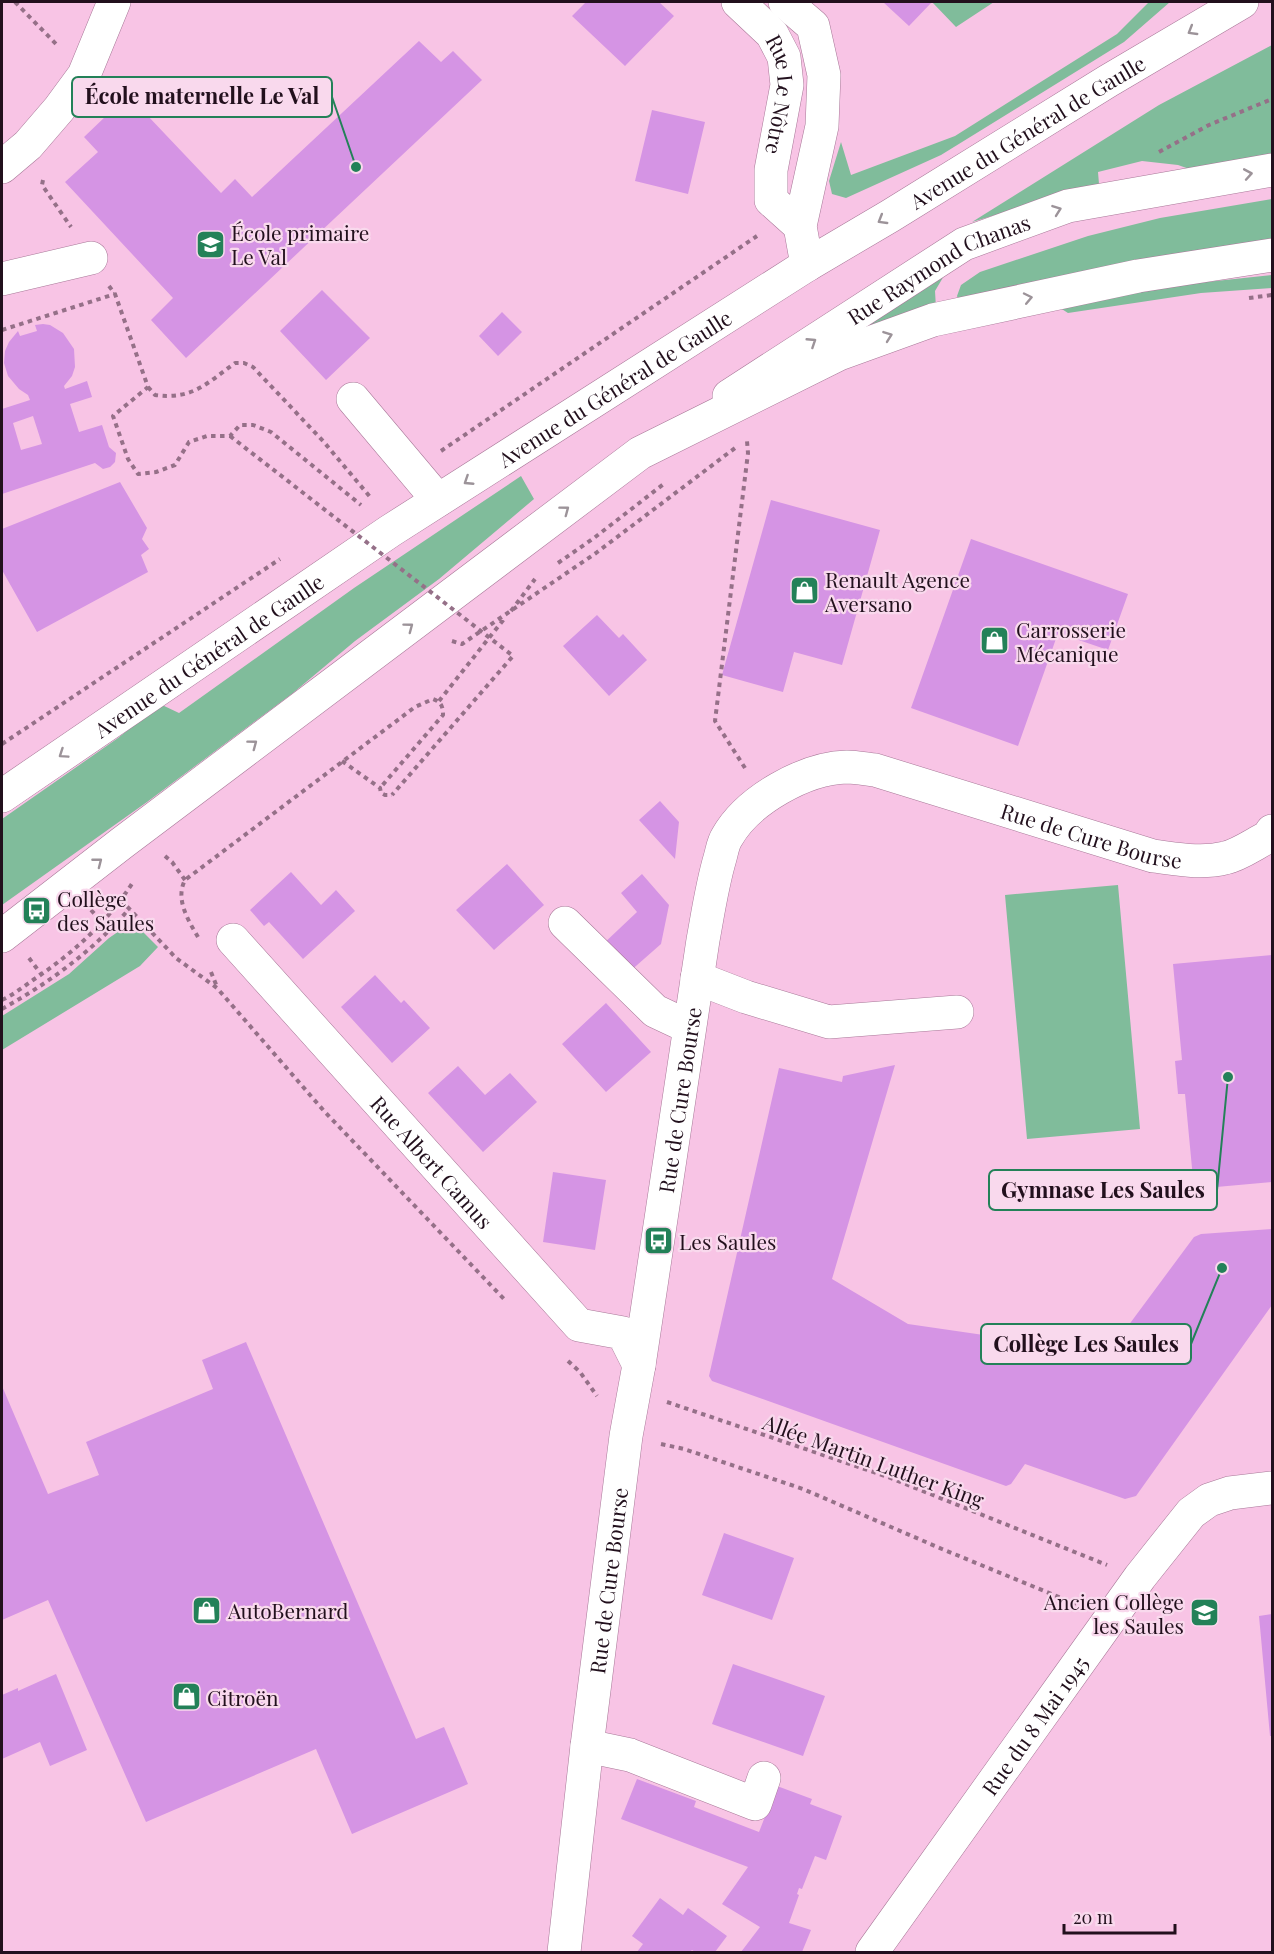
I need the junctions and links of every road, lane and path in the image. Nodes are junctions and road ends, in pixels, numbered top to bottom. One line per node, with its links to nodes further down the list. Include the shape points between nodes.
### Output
1 (114, 2): 6 (street, via 84,75 28,145)
2 (738, 2): 9 (street, Rue Le Nôtre, via 772,34 784,57 787,85 771,170 771,200)
3 (785, 2): 9 (street, via 813,26 824,75 822,126)
4 (1242, 2): 12 (street, Avenue du Général de Gaulle, one-way to 12)
5 (1272, 99): 8 (path, via 1209,125 1142,161)
6 (2, 167)
7 (1272, 170): 8 (street, Rue Raymond Chanas, one-way to 7)
8 (1136, 193): 20 (street, Rue Raymond Chanas, one-way to 8, via 964,244 1068,206)
9 (800, 226): 12 (street)
10 (1272, 255): 20 (street, one-way to 10, via 839,354 933,320 1138,276)
11 (91, 258): 13 (street)
12 (807, 265): 23 (street, Avenue du Général de Gaulle, one-way to 23)
13 (2, 279)
14 (2, 330): 15 (path, via 115,294)
15 (148, 387): 17 (path, via 113,416 128,459 138,474 175,465 189,442 207,436); 22 (path, via 155,395 172,397 191,393 235,363 253,367)
16 (353, 399): 23 (street)
17 (230, 436): 24 (path, via 240,425 271,432); 33 (path, bridge, via 513,656 392,795 383,794)
18 (756, 436): 19 (path)
19 (747, 441): 27 (path); 35 (path, via 715,721)
20 (640, 453): 41 (street, one-way to 20)
21 (672, 478): 25 (path)
22 (371, 498)
23 (438, 501): 34 (street, Avenue du Général de Gaulle, one-way to 34)
24 (361, 505)
25 (555, 565)
26 (517, 593): 27 (path, via 535,579)
27 (508, 614): 30 (path, via 462,644 452,641); 31 (path)
28 (479, 621): 29 (path)
29 (470, 628)
30 (461, 634)
31 (439, 701): 32 (path, via 433,699 415,707); 33 (path, via 443,715)
32 (342, 761): 33 (path); 38 (path)
33 (380, 788)
34 (2, 796)
35 (764, 798): 36 (street, Rue de Cure Bourse, via 792,782 847,767 875,770 1153,856 1204,861 1226,858 1268,837); 45 (street, Rue de Cure Bourse, via 742,816 726,838 714,881)
36 (1272, 831)
37 (160, 852): 38 (path)
38 (185, 880): 42 (path, via 181,899)
39 (129, 909): 46 (path, via 176,958); 47 (path, via 121,900 83,942); 48 (path, via 112,930 71,964)
40 (566, 924): 50 (street, via 655,1011)
41 (2, 936)
42 (199, 939)
43 (233, 940): 53 (street, Rue Albert Camus, via 579,1324 623,1333)
44 (210, 968): 46 (path)
45 (697, 978): 49 (street, via 829,1022); 50 (street, Rue de Cure Bourse)
46 (217, 988): 51 (path, via 324,1111)
47 (2, 1000)
48 (2, 1010)
49 (957, 1012)
50 (689, 1028): 53 (street, Rue de Cure Bourse)
51 (504, 1299)
52 (563, 1356): 53 (path, Allée Martin Luther King, via 592,1389)
53 (636, 1380): 54 (street, Rue de Cure Bourse); 56 (path, Allée Martin Luther King, via 652,1397 888,1477)
54 (626, 1436): 57 (path, via 684,1449 803,1489 1084,1607); 58 (street, Rue de Cure Bourse)
55 (1272, 1488): 56 (street, Rue du 8 Mai 1945, via 1209,1500 1191,1513)
56 (1140, 1576): 57 (street, Rue du 8 Mai 1945)
57 (1105, 1626): 61 (street, Rue du 8 Mai 1945)
58 (587, 1746): 59 (street, via 630,1755 755,1804); 60 (street, Rue de Cure Bourse)
59 (764, 1778)
60 (564, 1953)
61 (872, 1953)

